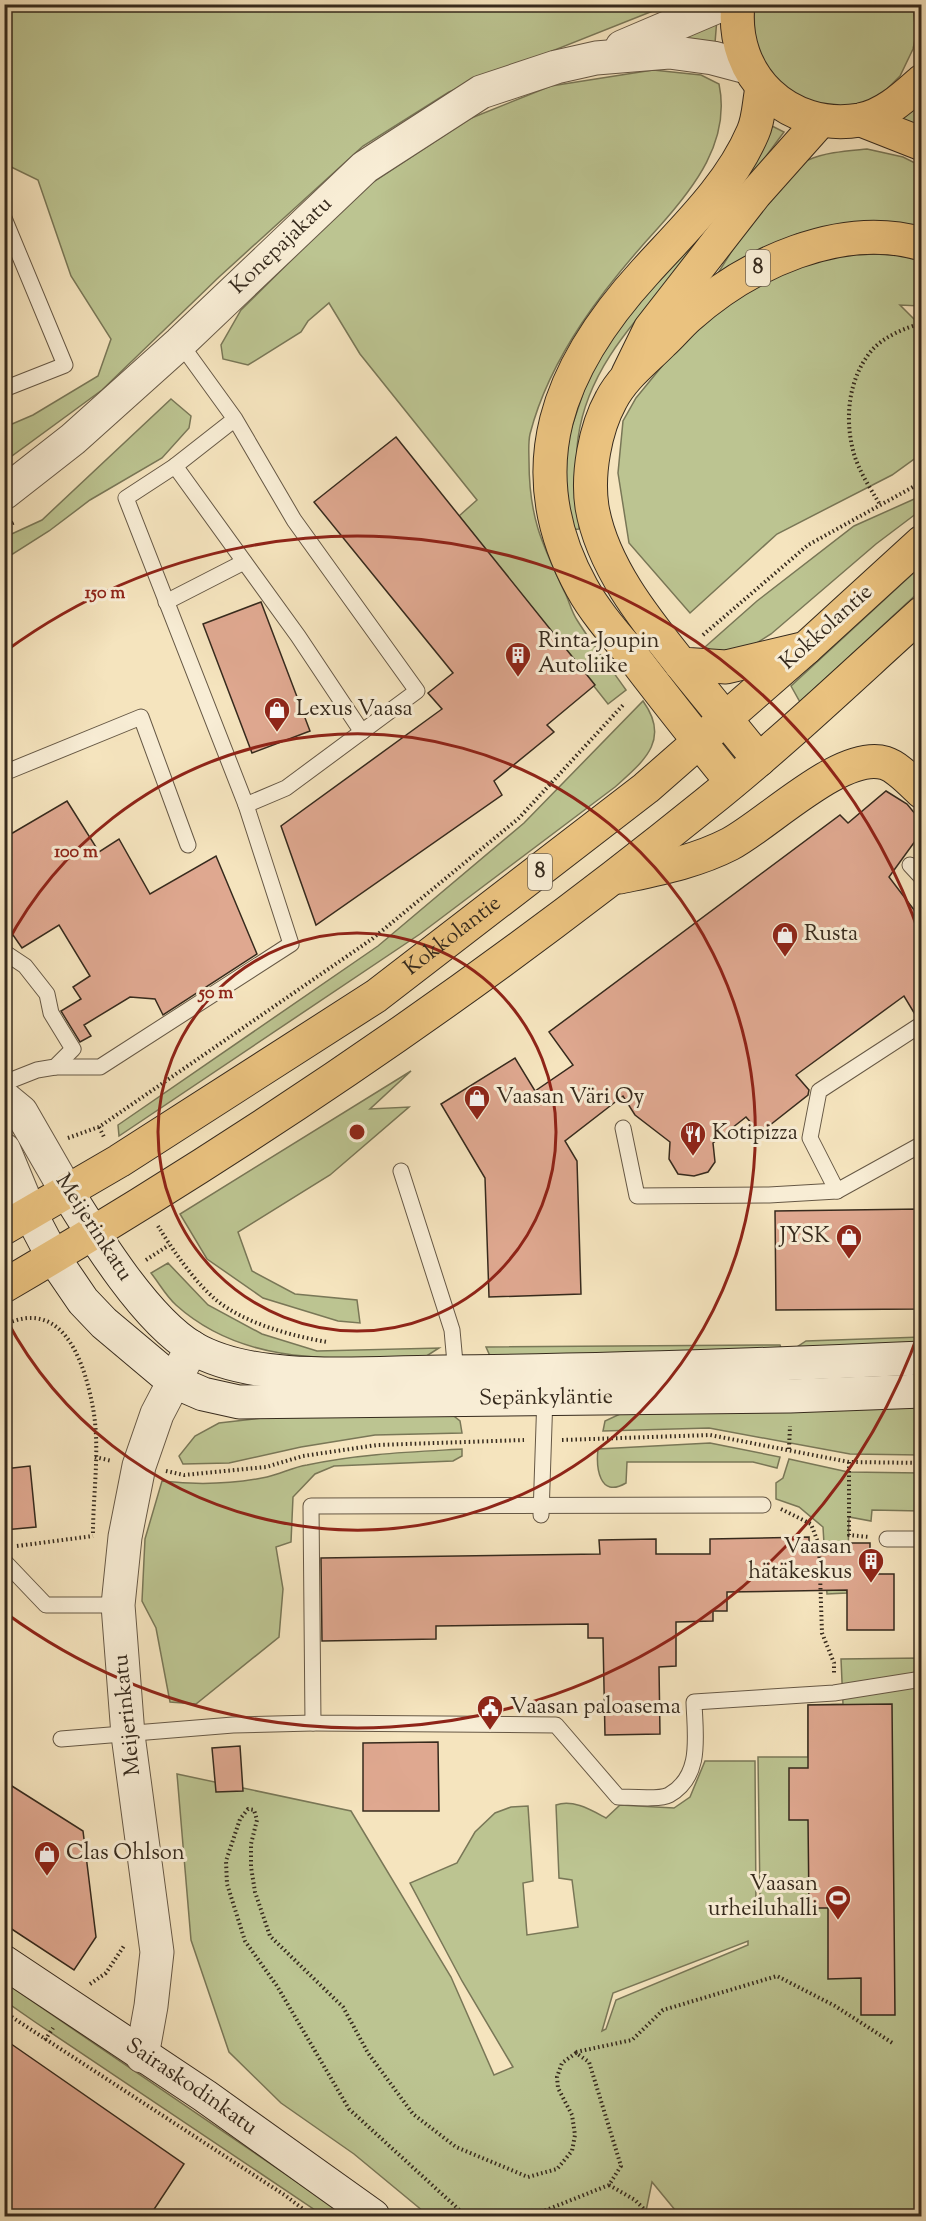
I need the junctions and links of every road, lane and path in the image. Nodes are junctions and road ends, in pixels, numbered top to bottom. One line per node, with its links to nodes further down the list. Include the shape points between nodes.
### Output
1 (723, 4): 3 (main road, Konepajakatu)
2 (738, 4): 4 (main road, via 739,45)
3 (596, 58): 4 (main road, Konepajakatu, via 669,52 713,58); 12 (main road, Konepajakatu, via 481,92 365,168)
4 (755, 77): 6 (main road, via 788,109); 30 (main road, via 754,131 732,171 587,344 552,429 551,497 555,526 569,561 583,590)
5 (921, 81): 7 (main road, via 896,104)
6 (820, 120): 7 (main road); 13 (main road, via 755,194 650,329)
7 (861, 120): 8 (main road)
8 (921, 144)
9 (4, 218): 14 (lane, via 65,365)
10 (921, 244): 13 (main road, 8, via 867,237 807,246 757,268 688,316)
11 (921, 322): 19 (path, via 896,332 873,349 847,409 855,456)
12 (180, 343): 15 (lane); 18 (main road, Konepajakatu, via 73,439)
13 (628, 375): 26 (main road, 8, via 601,421 591,481 592,506 611,563)
14 (4, 389)
15 (235, 419): 16 (lane); 29 (lane, via 294,520 417,691)
16 (175, 466): 21 (lane); 22 (lane, via 126,498)
17 (921, 482): 19 (path)
18 (4, 493)
19 (879, 503): 24 (path, via 808,545)
20 (921, 542): 25 (main road, Kokkolantie / 8)
21 (244, 562): 22 (lane); 29 (lane)
22 (166, 602): 35 (lane)
23 (921, 613): 31 (main road, Kokkolantie / 8)
24 (701, 638)
25 (806, 648): 26 (main road, 8, via 726,667); 28 (main road, Kokkolantie / 8)
26 (681, 664): 28 (main road)
27 (623, 705): 47 (path, via 519,818 372,939 99,1127)
28 (726, 719): 30 (main road, Kokkolantie / 8); 31 (main road)
29 (362, 732): 35 (lane, via 286,788)
30 (699, 742): 33 (main road); 51 (main road, Kokkolantie / 8, via 590,832 376,996)
31 (759, 760): 33 (main road, Kokkolantie / 8)
32 (4, 773): 36 (lane, via 141,717)
33 (732, 782): 39 (main road, Kokkolantie / 8)
34 (921, 792): 39 (main road, via 886,763 841,768 730,844 687,861)
35 (246, 805): 42 (lane, via 291,944 100,1067)
36 (188, 845)
37 (910, 865): 38 (lane)
38 (921, 878)
39 (609, 880): 53 (main road, Kokkolantie / 8, via 376,1052 230,1149)
40 (4, 952): 42 (lane, via 25,966 47,994 51,1013 73,1049)
41 (921, 1024): 50 (lane, via 819,1090 810,1138)
42 (55, 1067): 43 (lane)
43 (4, 1083)
44 (4, 1098): 47 (main road, Meijerinkatu, via 21,1112)
45 (623, 1128): 50 (lane, via 637,1196)
46 (921, 1144): 50 (lane)
47 (42, 1149): 51 (main road, Meijerinkatu)
48 (4, 1150): 52 (main road, Meijerinkatu)
49 (401, 1171): 61 (lane, via 452,1330)
50 (837, 1191)
51 (66, 1192): 52 (main road, Kokkolantie / 8); 53 (main road, Meijerinkatu)
52 (17, 1220): 54 (main road, Meijerinkatu)
53 (92, 1233): 54 (main road, Kokkolantie / 8); 57 (main road, Meijerinkatu, via 131,1287)
54 (53, 1257): 55 (main road, 8); 59 (main road, Meijerinkatu, via 83,1301 104,1323)
55 (4, 1286)
56 (4, 1325): 66 (path, via 32,1316 54,1323 80,1361 93,1405 95,1457)
57 (192, 1347): 59 (main road, Meijerinkatu); 61 (main road, Sepänkyläntie, via 233,1365)
58 (921, 1358): 60 (main road, Sepänkyläntie)
59 (173, 1381): 61 (main road, Sepänkyläntie, via 203,1395 238,1402); 66 (main road, Meijerinkatu)
60 (545, 1385): 61 (main road, Sepänkyläntie); 62 (main road, Sepänkyläntie); 63 (lane)
61 (458, 1386)
62 (921, 1392)
63 (543, 1440): 64 (path, via 710,1435); 66 (path, via 377,1444 303,1456 266,1467 184,1475); 68 (lane)
64 (849, 1462): 65 (path); 70 (path, via 849,1534)
65 (921, 1462)
66 (139, 1466): 74 (main road, Meijerinkatu, via 125,1537)
67 (763, 1505): 68 (lane); 76 (path, via 789,1512 811,1524 819,1545 822,1633 834,1664)
68 (542, 1509): 77 (lane, via 311,1506)
69 (93, 1536): 72 (path)
70 (887, 1539): 71 (lane)
71 (921, 1539)
72 (15, 1546)
73 (4, 1561): 74 (lane, via 46,1605)
74 (118, 1605): 78 (main road, Meijerinkatu)
75 (921, 1679): 76 (lane)
76 (834, 1693): 77 (lane, via 694,1702 696,1759 688,1778 667,1796 618,1797 556,1725)
77 (313, 1723): 78 (lane, via 233,1725)
78 (128, 1735): 79 (lane); 84 (main road, Meijerinkatu, via 157,1952)
79 (61, 1739)
80 (4, 1962): 84 (main road, Sairaskodinkatu)
81 (4, 2012): 86 (path, via 286,2196)
82 (894, 2044): 83 (path, via 835,2006 777,1976 663,2010 632,2040)
83 (576, 2053): 85 (path, via 589,2062 621,2166); 88 (path, via 562,2063 557,2077 575,2134 572,2151 557,2169 528,2177 456,2147 413,2114 368,2054 343,2007 270,1936 251,1867 257,1820 254,1810 248,1809 240,1819 226,1861 227,1884 245,1941 349,2109)
84 (142, 2056): 87 (main road, Sairaskodinkatu, via 205,2096)
85 (609, 2186): 89 (path); 90 (path, via 635,2200)
86 (312, 2217)
87 (373, 2217)
88 (466, 2217)
89 (531, 2217)
90 (651, 2217)

